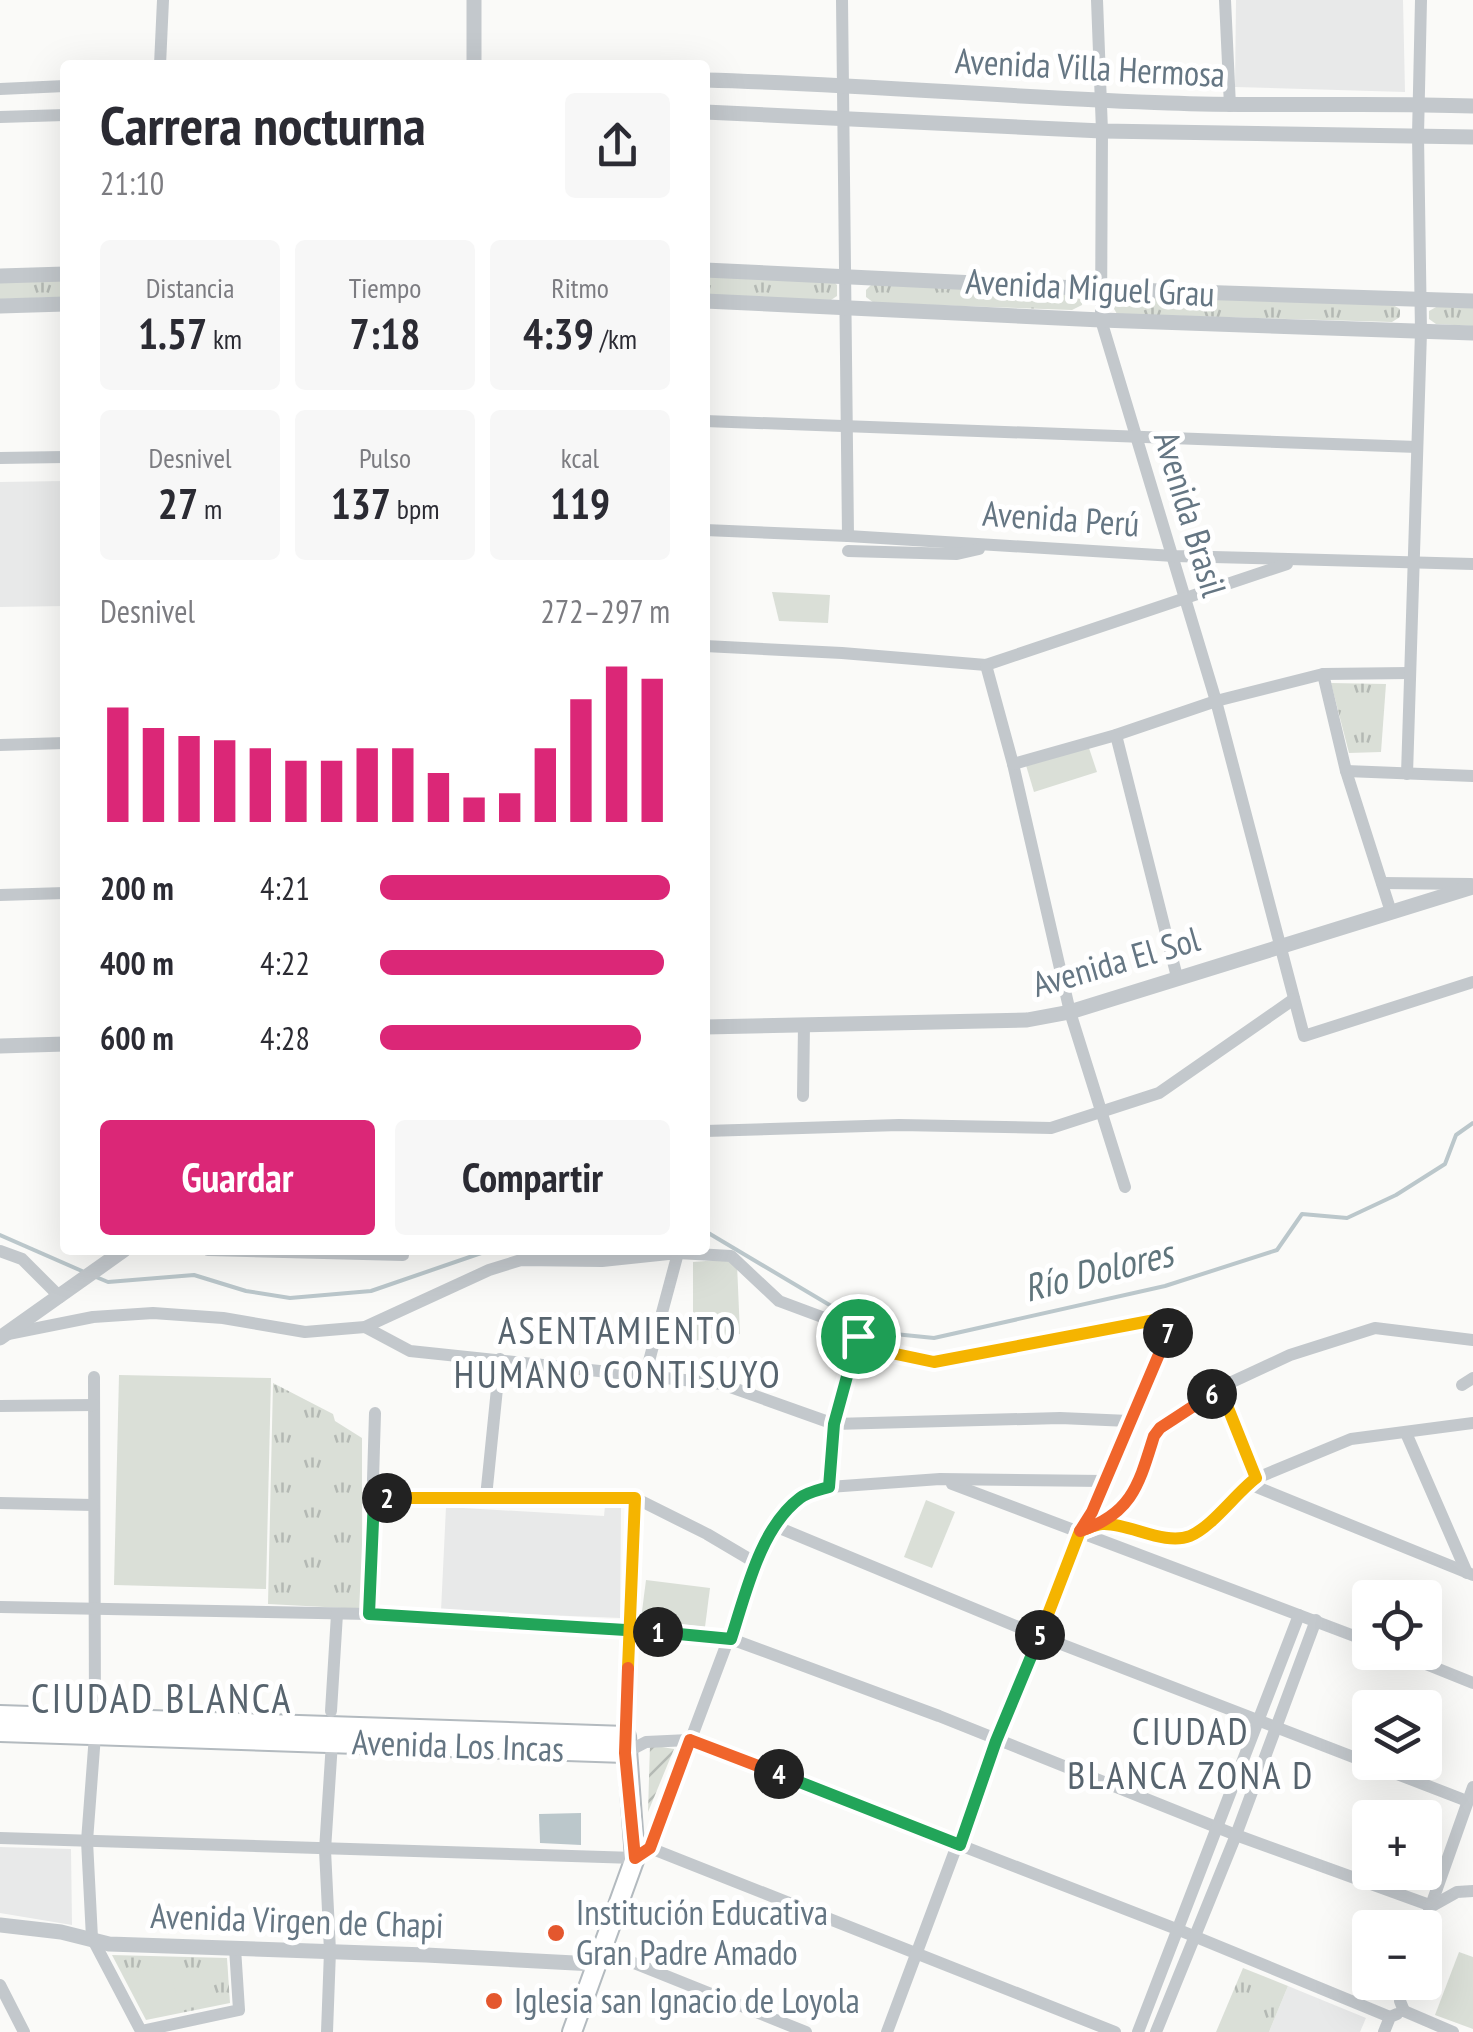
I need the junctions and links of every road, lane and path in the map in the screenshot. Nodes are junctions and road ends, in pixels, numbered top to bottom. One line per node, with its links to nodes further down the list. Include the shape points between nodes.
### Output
1 (164, 0): 7 (street)
2 (474, 0): 8 (street)
3 (842, 0): 10 (street)
4 (1097, 0): 13 (street, Avenida Brasil)
5 (1226, 0): 15 (street)
6 (1422, 0): 14 (street)
7 (160, 60)
8 (474, 60)
9 (710, 80): 10 (street, Avenida Villa Hermosa)
10 (842, 83): 13 (street, Avenida Villa Hermosa); 19 (street)
11 (60, 86): 12 (street)
12 (0, 89)
13 (1100, 101): 15 (street, Avenida Villa Hermosa); 21 (street, Avenida Brasil)
14 (1419, 104): 15 (street, Avenida Villa Hermosa); 16 (street, Avenida Villa Hermosa); 22 (street)
15 (1230, 106)
16 (1473, 106)
17 (710, 112): 19 (street, Avenida Villa Hermosa)
18 (60, 115): 20 (street)
19 (844, 116): 21 (street, Avenida Villa Hermosa); 26 (street)
20 (0, 117)
21 (1102, 131): 22 (street, Avenida Villa Hermosa); 28 (street, Avenida Brasil)
22 (1418, 135): 23 (street, Avenida Villa Hermosa); 29 (street)
23 (1473, 138)
24 (710, 270): 26 (street, Avenida Miguel Grau)
25 (60, 274): 27 (street)
26 (844, 275): 28 (street, Avenida Miguel Grau); 34 (street)
27 (0, 276)
28 (1099, 289): 29 (street, Avenida Miguel Grau); 35 (street, Avenida Brasil)
29 (1421, 299): 31 (street, Avenida Miguel Grau); 36 (street)
30 (710, 301): 34 (street, Avenida Miguel Grau)
31 (1473, 301)
32 (60, 304): 33 (street)
33 (0, 306)
34 (844, 306): 35 (street, Avenida Miguel Grau); 39 (street)
35 (1100, 320): 36 (street, Avenida Miguel Grau); 40 (street, Avenida Brasil)
36 (1421, 332): 37 (street, Avenida Miguel Grau); 41 (street)
37 (1473, 334)
38 (710, 422): 39 (street)
39 (848, 428): 40 (street); 45 (street)
40 (1135, 437): 41 (street); 48 (street, Avenida Brasil)
41 (1417, 447): 50 (street)
42 (0, 458): 43 (street)
43 (60, 458)
44 (710, 530): 45 (street, Avenida Perú)
45 (848, 536): 46 (street, Avenida Perú)
46 (995, 545): 47 (street, via 957,554); 48 (street, Avenida Perú)
47 (848, 551)
48 (1174, 556): 49 (street, Avenida Perú); 52 (street, Avenida Brasil)
49 (1294, 561): 50 (street, Avenida Perú); 52 (street)
50 (1412, 562): 51 (street, Avenida Perú); 55 (street)
51 (1473, 564)
52 (1185, 600): 54 (street); 57 (street, Avenida Brasil)
53 (710, 646): 54 (street)
54 (986, 665): 61 (street)
55 (1409, 673): 56 (street); 63 (street)
56 (1323, 674): 57 (street); 62 (street)
57 (1216, 701): 58 (street); 70 (street, Avenida Brasil)
58 (1116, 735): 61 (street); 71 (street)
59 (60, 743): 60 (street)
60 (0, 745)
61 (1013, 764): 74 (street)
62 (1346, 772): 63 (street); 65 (street)
63 (1406, 774): 64 (street)
64 (1473, 776)
65 (1382, 884): 66 (street); 69 (street)
66 (1473, 886): 69 (street, Avenida El Sol)
67 (60, 894): 68 (street)
68 (0, 895)
69 (1392, 912): 70 (street, Avenida El Sol)
70 (1281, 946): 71 (street, Avenida El Sol); 73 (street, Avenida Brasil)
71 (1178, 976): 74 (street, Avenida El Sol)
72 (1473, 982): 73 (street, Avenida Brasil, via 1304,1036)
73 (1294, 999): 80 (street, via 1159,1093)
74 (1070, 1012): 75 (street, Avenida El Sol, via 1027,1020); 80 (street)
75 (804, 1025): 76 (street, Avenida El Sol); 79 (street)
76 (710, 1028)
77 (60, 1044): 78 (street)
78 (0, 1046)
79 (803, 1096)
80 (1100, 1113): 81 (street, via 1052,1128); 82 (street)
81 (710, 1131)
82 (1124, 1186)
83 (0, 1251): 88 (street, via 22,1259)
84 (113, 1255): 88 (street)
85 (659, 1255): 89 (street, via 521,1260)
86 (677, 1255): 94 (street)
87 (710, 1255): 91 (street, via 731,1256 779,1300)
88 (66, 1294): 90 (street)
89 (365, 1327): 90 (street, via 306,1332 153,1313 93,1317); 93 (street, via 410,1351)
90 (4, 1336)
91 (858, 1336): 100 (street, via 877,1350 934,1362 1176,1316); 102 (street)
92 (1473, 1340): 96 (street, via 1375,1328 1290,1355)
93 (500, 1359): 94 (street); 108 (street)
94 (645, 1376): 102 (street, via 722,1384)
95 (94, 1377): 97 (street)
96 (1220, 1388): 106 (street); 113 (street, via 1160,1428 1132,1496)
97 (94, 1405): 98 (street); 112 (street)
98 (0, 1406)
99 (375, 1412): 109 (street)
100 (1129, 1422): 102 (street); 105 (street)
101 (1473, 1422): 103 (street)
102 (834, 1424): 107 (street)
103 (1406, 1433): 106 (street, via 1352,1439); 117 (street)
104 (940, 1479): 105 (street); 107 (street); 115 (street)
105 (1104, 1481): 115 (street)
106 (1253, 1481): 113 (street, via 1189,1537); 117 (street)
107 (829, 1487): 114 (street, via 804,1495)
108 (486, 1497): 109 (street); 110 (street)
109 (374, 1498): 121 (street)
110 (635, 1498): 116 (street); 124 (street)
111 (0, 1503): 112 (street)
112 (94, 1506): 119 (street)
113 (1102, 1524): 115 (street)
114 (777, 1527): 116 (street); 126 (street)
115 (1080, 1531): 122 (street); 126 (street)
116 (756, 1563): 127 (street)
117 (1470, 1574)
118 (0, 1608): 119 (street)
119 (96, 1609): 120 (street); 134 (street)
120 (336, 1614): 121 (street); 130 (street)
121 (369, 1614): 124 (street)
122 (1299, 1615): 123 (street); 132 (street)
123 (1316, 1620): 125 (street); 133 (street)
124 (629, 1630): 127 (street); 139 (street)
125 (1352, 1635)
126 (1040, 1636): 132 (street); 137 (street)
127 (731, 1639): 136 (street); 137 (street)
128 (1441, 1670): 129 (street)
129 (1473, 1683)
130 (331, 1710)
131 (0, 1715): 134 (main road, Avenida Los Incas)
132 (1260, 1719): 133 (street); 142 (street)
133 (1275, 1726): 141 (street); 143 (street)
134 (95, 1727): 135 (main road, Avenida Los Incas); 138 (main road, Avenida Los Incas); 139 (main road, Avenida Los Incas); 145 (street)
135 (0, 1732)
136 (690, 1740): 139 (street); 146 (street); 148 (street)
137 (996, 1741): 142 (street); 146 (street)
138 (332, 1742): 139 (main road, Avenida Los Incas); 147 (street)
139 (626, 1744): 148 (main road)
140 (1473, 1787): 141 (street)
141 (1467, 1801): 150 (street)
142 (1220, 1828): 143 (street); 153 (street)
143 (1236, 1835): 150 (street); 154 (street)
144 (0, 1838): 145 (street)
145 (87, 1841): 147 (street); 155 (street)
146 (960, 1845): 153 (street); 157 (street)
147 (325, 1850): 148 (street); 158 (street)
148 (642, 1852): 157 (street); 159 (main road)
149 (1473, 1891): 150 (street)
150 (1432, 1906): 151 (street)
151 (1430, 1910)
152 (0, 1925): 155 (street, Avenida Virgen de Chapi)
153 (1179, 1930): 154 (street); 169 (street)
154 (1196, 1936): 162 (street); 170 (street)
155 (92, 1938): 156 (street, Avenida Virgen de Chapi); 156 (street, via 141,2030 239,2010)
156 (235, 1948): 158 (street, Avenida Virgen de Chapi)
157 (916, 1950): 167 (street); 168 (street)
158 (330, 1951): 159 (street, Avenida Virgen de Chapi); 164 (street)
159 (597, 1957): 165 (main road); 166 (street)
160 (0, 1985): 163 (street)
161 (1400, 2000): 162 (street)
162 (1397, 2014): 171 (street); 172 (street)
163 (24, 2032)
164 (327, 2032)
165 (572, 2032)
166 (806, 2032)
167 (887, 2032)
168 (1115, 2032)
169 (1138, 2032)
170 (1156, 2032)
171 (1384, 2032)
172 (1453, 2032)

